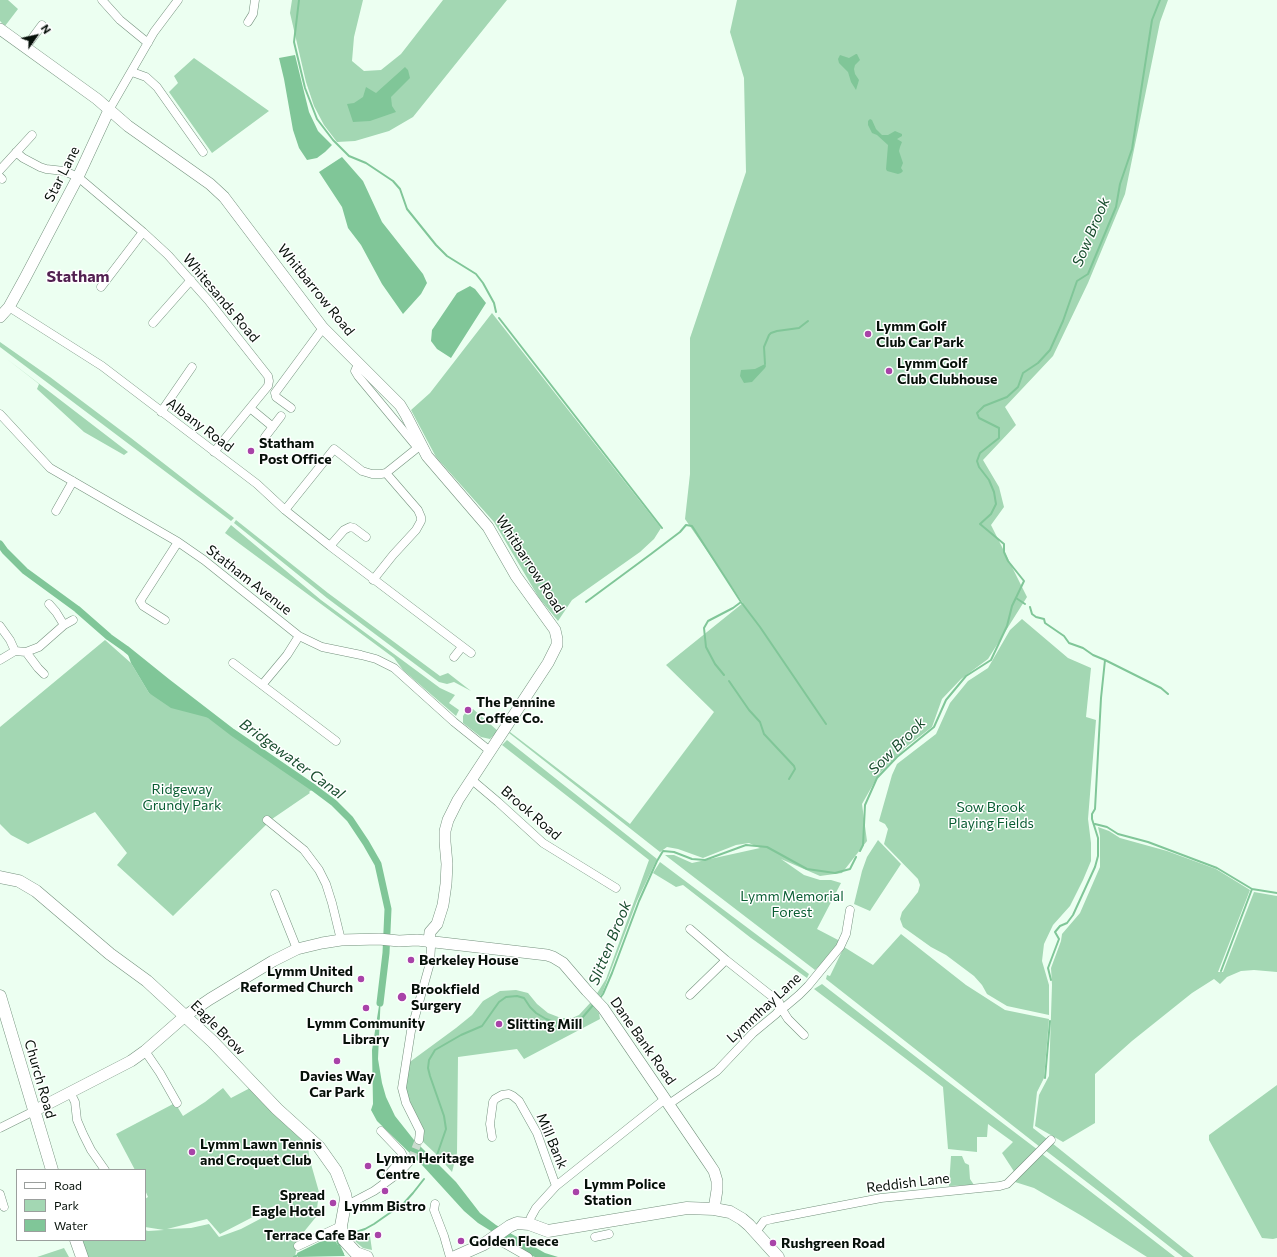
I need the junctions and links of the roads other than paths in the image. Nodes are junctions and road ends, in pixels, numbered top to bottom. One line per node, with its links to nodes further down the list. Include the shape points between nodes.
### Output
1 (102, 0): 7 (street, via 120,20)
2 (178, 0): 7 (street, Star Lane)
3 (255, 0): 4 (street)
4 (248, 22)
5 (42, 24): 8 (street)
6 (0, 29): 8 (street, Whitbarrow Road)
7 (148, 43): 9 (street, Star Lane)
8 (25, 48): 10 (street, Whitbarrow Road)
9 (132, 72): 10 (street, Star Lane); 13 (street, via 146,77 158,87)
10 (110, 110): 15 (street, Star Lane); 22 (street, Whitbarrow Road, via 224,197)
11 (32, 135): 12 (street)
12 (16, 152): 14 (street); 15 (street, via 40,167 64,171)
13 (203, 152)
14 (0, 170)
15 (78, 177): 16 (street, Whitesands Road); 19 (street, Star Lane)
16 (143, 232): 17 (street, Whitesands Road); 18 (street)
17 (191, 280): 21 (street); 24 (street, Whitesands Road, via 268,376 268,386)
18 (101, 287)
19 (9, 307): 20 (street, Star Lane); 26 (street, Albany Road, via 102,366)
20 (0, 317)
21 (153, 323)
22 (323, 328): 25 (street, via 275,393); 31 (street, Whitbarrow Road, via 400,405 409,419)
23 (192, 367): 26 (street)
24 (250, 408): 29 (street); 32 (street, Whitesands Road)
25 (290, 408)
26 (161, 412): 32 (street, Albany Road)
27 (0, 414): 34 (street, Statham Avenue, via 50,468)
28 (281, 416): 29 (street)
29 (273, 427): 30 (street)
30 (265, 437)
31 (419, 446): 33 (street); 57 (street, Whitbarrow Road, via 488,526 516,576 556,634 556,645 548,662)
32 (214, 452): 35 (street, Albany Road, via 257,484)
33 (386, 474): 35 (street, via 362,471 334,449); 40 (street, via 418,510 421,520 416,530)
34 (73, 481): 36 (street); 38 (street, Statham Avenue)
35 (285, 510): 39 (street, Albany Road)
36 (56, 511)
37 (366, 537): 39 (street, via 350,526)
38 (178, 542): 43 (street, via 138,600); 46 (street, Statham Avenue)
39 (330, 546): 40 (street, Albany Road)
40 (373, 580): 47 (street, Albany Road)
41 (49, 604): 44 (street)
42 (73, 620): 44 (street)
43 (165, 620)
44 (64, 625): 49 (street, via 44,644)
45 (0, 626): 48 (street)
46 (299, 636): 55 (street); 57 (street, Statham Avenue, via 322,647 362,654 394,668)
47 (462, 647): 50 (street, Albany Road); 51 (street)
48 (15, 651): 49 (street); 52 (street)
49 (26, 652): 54 (street)
50 (471, 653)
51 (454, 657)
52 (0, 660)
53 (233, 663): 55 (street)
54 (44, 674)
55 (262, 685): 56 (street)
56 (336, 741)
57 (490, 751): 58 (street, Whitbarrow Road)
58 (472, 780): 61 (street, Brook Road, via 543,843); 66 (street, Whitbarrow Road, via 453,810 445,831 447,864 443,905 437,924 430,932)
59 (267, 820): 65 (street, via 304,850 319,870 326,884)
60 (0, 877): 72 (main road, Eagle Brow, via 20,881 36,891)
61 (616, 888)
62 (275, 894): 67 (street)
63 (850, 910): 71 (street, Lymmhay Lane, via 846,934 840,947 799,995)
64 (690, 929): 68 (street)
65 (341, 940): 66 (street, Dane Bank Road); 67 (street, Dane Bank Road)
66 (429, 942): 77 (street, Dane Bank Road, via 551,956 563,963 603,1008); 82 (street, Whitbarrow Road, via 430,963 411,1032 402,1088 406,1103 420,1131)
67 (297, 949): 72 (street, Dane Bank Road, via 224,990)
68 (726, 960): 69 (street); 71 (street, via 778,1002)
69 (690, 995)
70 (0, 996): 78 (main road, Church Road)
71 (781, 1008): 73 (street); 77 (street, Lymmhay Lane, via 717,1071)
72 (185, 1016): 74 (street, Dane Bank Road); 90 (main road, Eagle Brow, via 328,1158 346,1194)
73 (804, 1035)
74 (145, 1051): 75 (street, Dane Bank Road, via 115,1070); 76 (street)
75 (70, 1092): 78 (street, Dane Bank Road); 86 (street, via 83,1134)
76 (177, 1102)
77 (667, 1102): 88 (street, Dane Bank Road, via 605,1146); 93 (street, via 716,1176 718,1186)
78 (34, 1111): 79 (street); 85 (main road, Church Road)
79 (0, 1128)
80 (381, 1130): 87 (street, via 403,1156)
81 (492, 1137): 88 (street, Mill Bank, via 490,1124 493,1102 502,1095 509,1094 519,1101 537,1133)
82 (419, 1140)
83 (1051, 1140): 96 (street, Reddish Lane, via 1007,1184 881,1198 772,1219 764,1222)
84 (411, 1160): 87 (street)
85 (52, 1169)
86 (104, 1169)
87 (384, 1184): 90 (street, via 365,1196)
88 (556, 1186): 95 (street, Dane Bank Road, via 536,1208)
89 (0, 1194): 92 (street)
90 (345, 1204): 100 (main road, Eagle Brow)
91 (435, 1204): 103 (street, via 434,1210)
92 (4, 1207)
93 (714, 1209): 94 (main road, via 687,1208); 96 (main road, via 730,1212)
94 (597, 1223): 95 (main road, via 548,1231); 98 (street)
95 (529, 1224): 97 (main road, via 517,1223)
96 (756, 1232): 106 (main road)
97 (500, 1234): 104 (main road, via 479,1247); 105 (street)
98 (601, 1235)
99 (76, 1241): 102 (main road)
100 (350, 1245): 101 (street)
101 (298, 1246)
102 (82, 1257)
103 (450, 1257)
104 (455, 1257)
105 (528, 1257)
106 (778, 1257)

